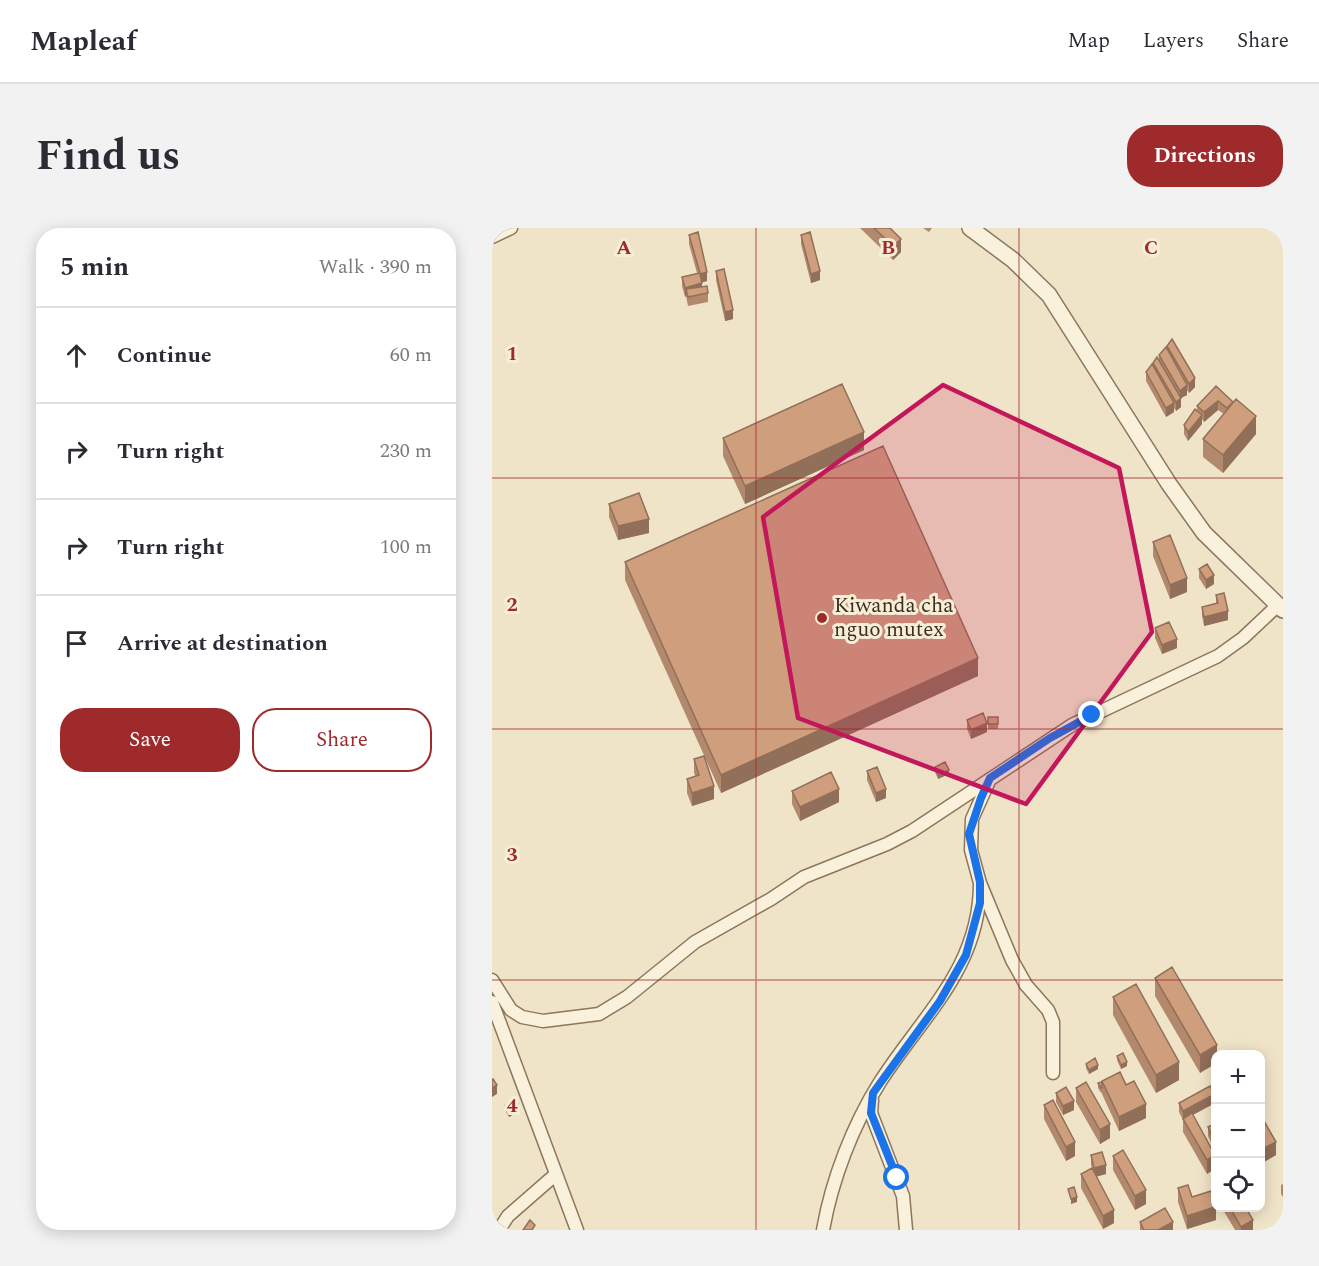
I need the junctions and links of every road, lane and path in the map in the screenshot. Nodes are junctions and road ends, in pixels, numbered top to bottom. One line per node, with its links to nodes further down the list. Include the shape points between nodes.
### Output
1 (511, 228): 3 (street)
2 (970, 228): 4 (street, via 1013,260 1049,295 1204,533)
3 (492, 237)
4 (1280, 608): 5 (street, via 1218,656 1072,725)
5 (990, 778): 6 (street, via 969,834); 7 (street, via 912,831 804,877 695,942 627,997 599,1014 543,1021 522,1017 511,1010)
6 (980, 882): 9 (street, via 1012,960 1053,1022); 10 (street, via 978,914 969,948 955,978)
7 (492, 980)
8 (492, 1002): 11 (street)
9 (1053, 1073)
10 (873, 1093): 14 (street, via 832,1190); 15 (street, via 871,1113 903,1196)
11 (555, 1176): 12 (street, via 508,1216); 13 (street)
12 (498, 1230)
13 (577, 1230)
14 (823, 1230)
15 (906, 1230)

